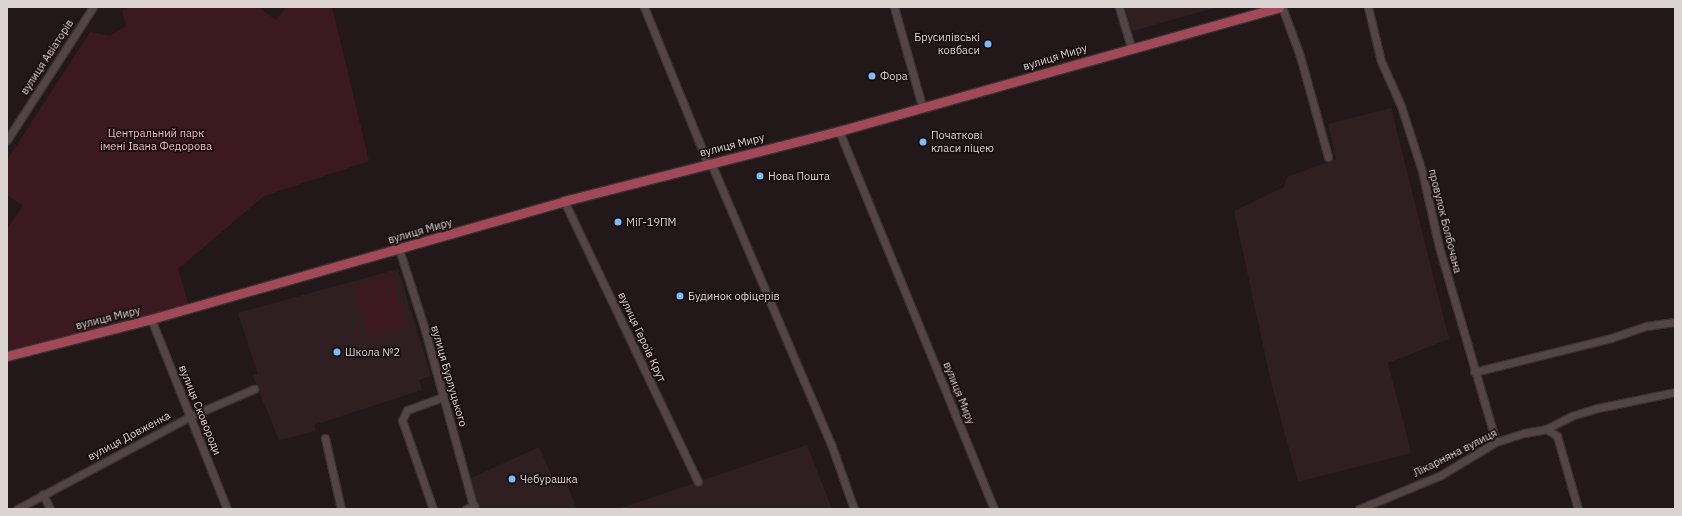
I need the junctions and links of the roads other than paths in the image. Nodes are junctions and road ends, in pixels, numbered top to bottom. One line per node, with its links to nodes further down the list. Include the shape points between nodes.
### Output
1 (93, 7): 11 (street, вулиця Авіаторів)
2 (644, 7): 13 (street)
3 (894, 7): 9 (street)
4 (1119, 7): 8 (street)
5 (1279, 7): 8 (main road, вулиця Миру)
6 (1282, 7): 12 (street, via 1300,56)
7 (1368, 7): 19 (street, провулок Болбочана, via 1381,60 1401,106 1422,171 1439,247)
8 (1131, 47): 9 (main road, вулиця Миру)
9 (922, 106): 10 (main road, вулиця Миру)
10 (839, 131): 13 (main road, вулиця Миру); 37 (street, вулиця Миру)
11 (7, 140)
12 (1328, 158)
13 (710, 163): 14 (main road, вулиця Миру); 36 (street, via 831,444)
14 (564, 201): 15 (main road, вулиця Миру); 27 (street, вулиця Героїв Крут)
15 (399, 250): 16 (main road, вулиця Миру); 22 (street, вулиця Бурлуцького)
16 (151, 319): 18 (main road, вулиця Миру); 23 (street, вулиця Сковороди)
17 (1675, 322): 19 (street, via 1646,326)
18 (7, 356)
19 (1474, 372): 26 (street, провулок Болбочана)
20 (254, 389): 23 (street, вулиця Довженка)
21 (1675, 392): 24 (street, Лікарняна вулиця, via 1591,410 1571,416)
22 (442, 397): 29 (street, вулиця Бурлуцького); 34 (street, via 407,410 402,420)
23 (191, 416): 28 (street, вулиця Довженка); 32 (street, вулиця Сковороди)
24 (1546, 429): 26 (street, Лікарняна вулиця); 39 (street, via 1557,436)
25 (325, 438): 33 (street)
26 (1496, 442): 38 (street, Лікарняна вулиця, via 1441,475)
27 (698, 482)
28 (43, 494): 30 (street, вулиця Довженка); 31 (street)
29 (474, 508): 35 (street)
30 (17, 509)
31 (50, 509)
32 (227, 509)
33 (341, 509)
34 (433, 509)
35 (466, 509)
36 (854, 509)
37 (994, 509)
38 (1359, 509)
39 (1578, 509)

